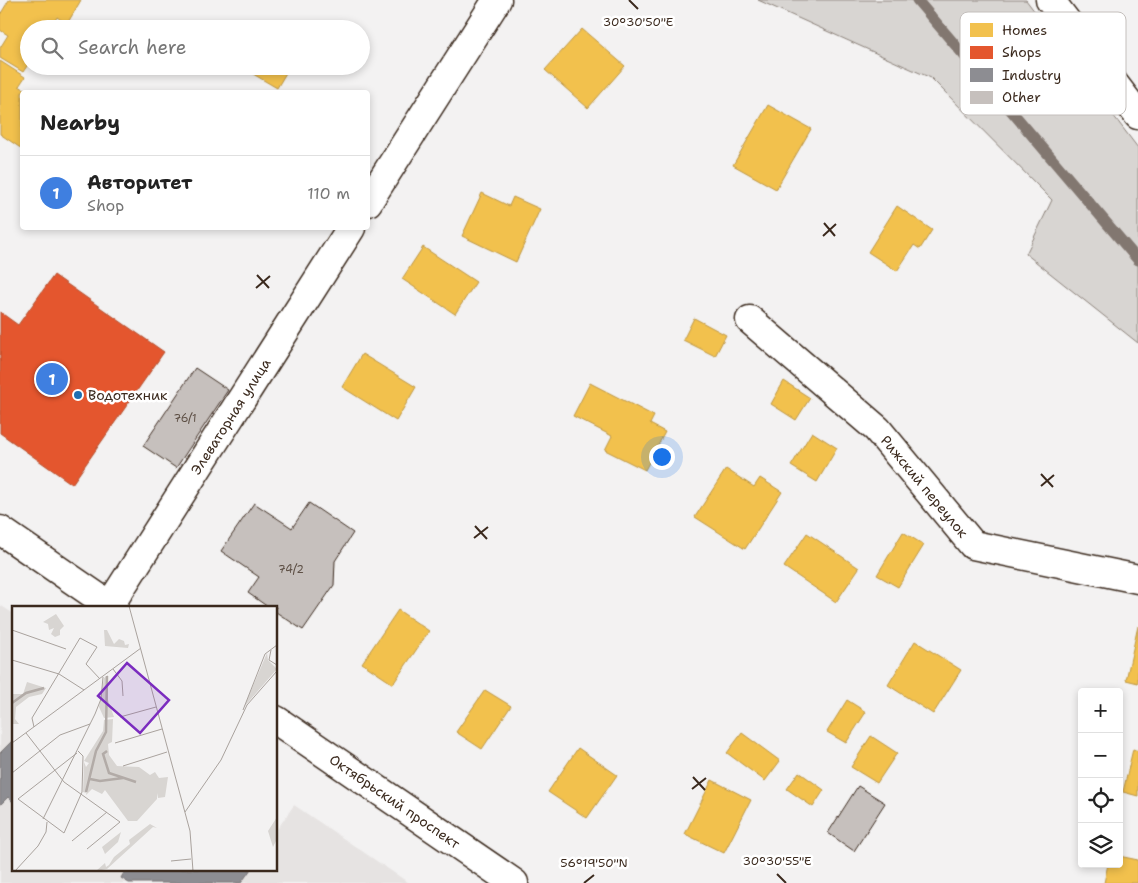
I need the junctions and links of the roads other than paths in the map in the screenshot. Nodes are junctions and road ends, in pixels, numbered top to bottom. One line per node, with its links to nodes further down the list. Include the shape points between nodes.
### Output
1 (497, 0): 6 (street)
2 (1050, 0): 3 (street)
3 (1059, 12)
4 (1126, 99): 5 (street)
5 (1138, 115)
6 (370, 199)
7 (351, 230): 11 (street, Элеваторная улица)
8 (750, 320): 10 (street, Рижский переулок, via 877,429 973,545)
9 (0, 530): 11 (street)
10 (1138, 579)
11 (111, 606)
12 (278, 721): 13 (street, Октябрьский проспект)
13 (514, 883)

